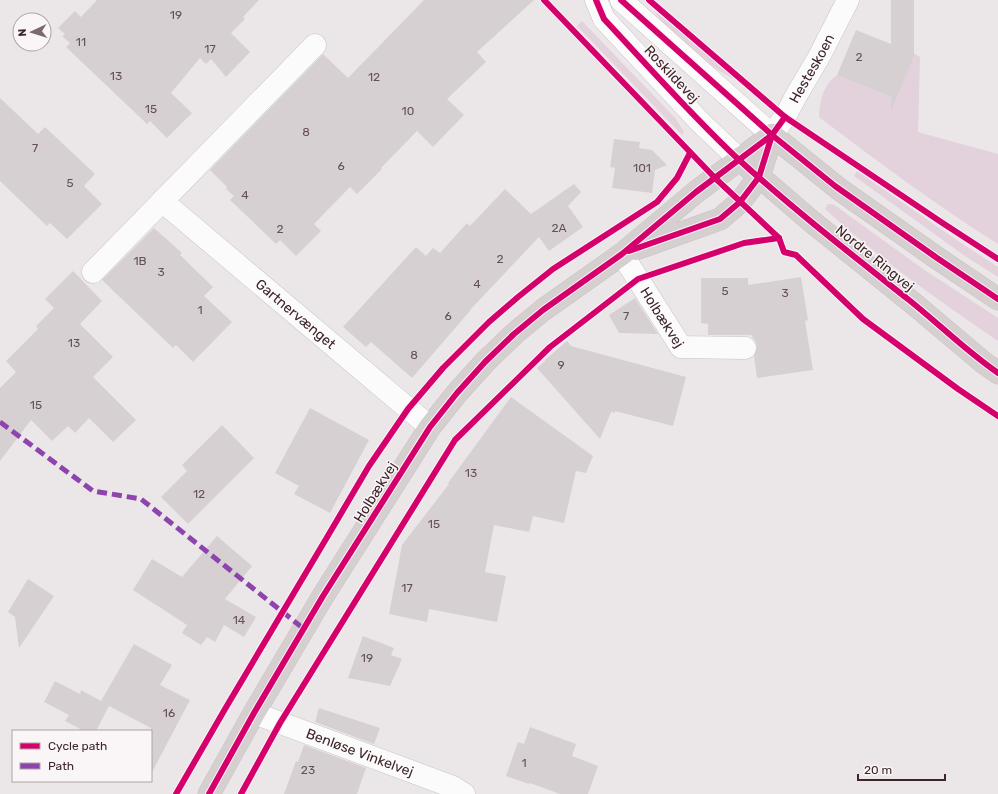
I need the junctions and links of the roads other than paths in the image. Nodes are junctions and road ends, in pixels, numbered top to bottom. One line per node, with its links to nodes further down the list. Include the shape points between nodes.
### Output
1 (596, 0): 6 (street, Roskildevej, via 604,19 701,123)
2 (621, 0): 5 (street, Roskildevej)
3 (848, 0): 5 (street, Hesteskoen, via 785,117)
4 (315, 45): 8 (street)
5 (772, 135): 6 (main road, Holbækvej); 7 (main road, Holbækvej); 11 (main road, via 839,189)
6 (739, 159): 7 (main road, Nordre Ringvej); 9 (main road, Holbækvej)
7 (759, 177): 9 (main road, Holbækvej, via 740,202 720,219); 13 (main road, Nordre Ringvej)
8 (162, 201): 10 (street); 14 (street, Gartnervænget)
9 (622, 254): 12 (street, Holbækvej, via 681,347); 14 (main road, Holbækvej, via 514,334 466,382)
10 (93, 272)
11 (998, 299)
12 (745, 348)
13 (998, 373)
14 (430, 427): 15 (main road, Holbækvej, via 323,596)
15 (254, 713): 16 (main road, Holbækvej); 17 (street, Benløse Vinkelvej, via 453,787)
16 (209, 794)
17 (464, 794)

